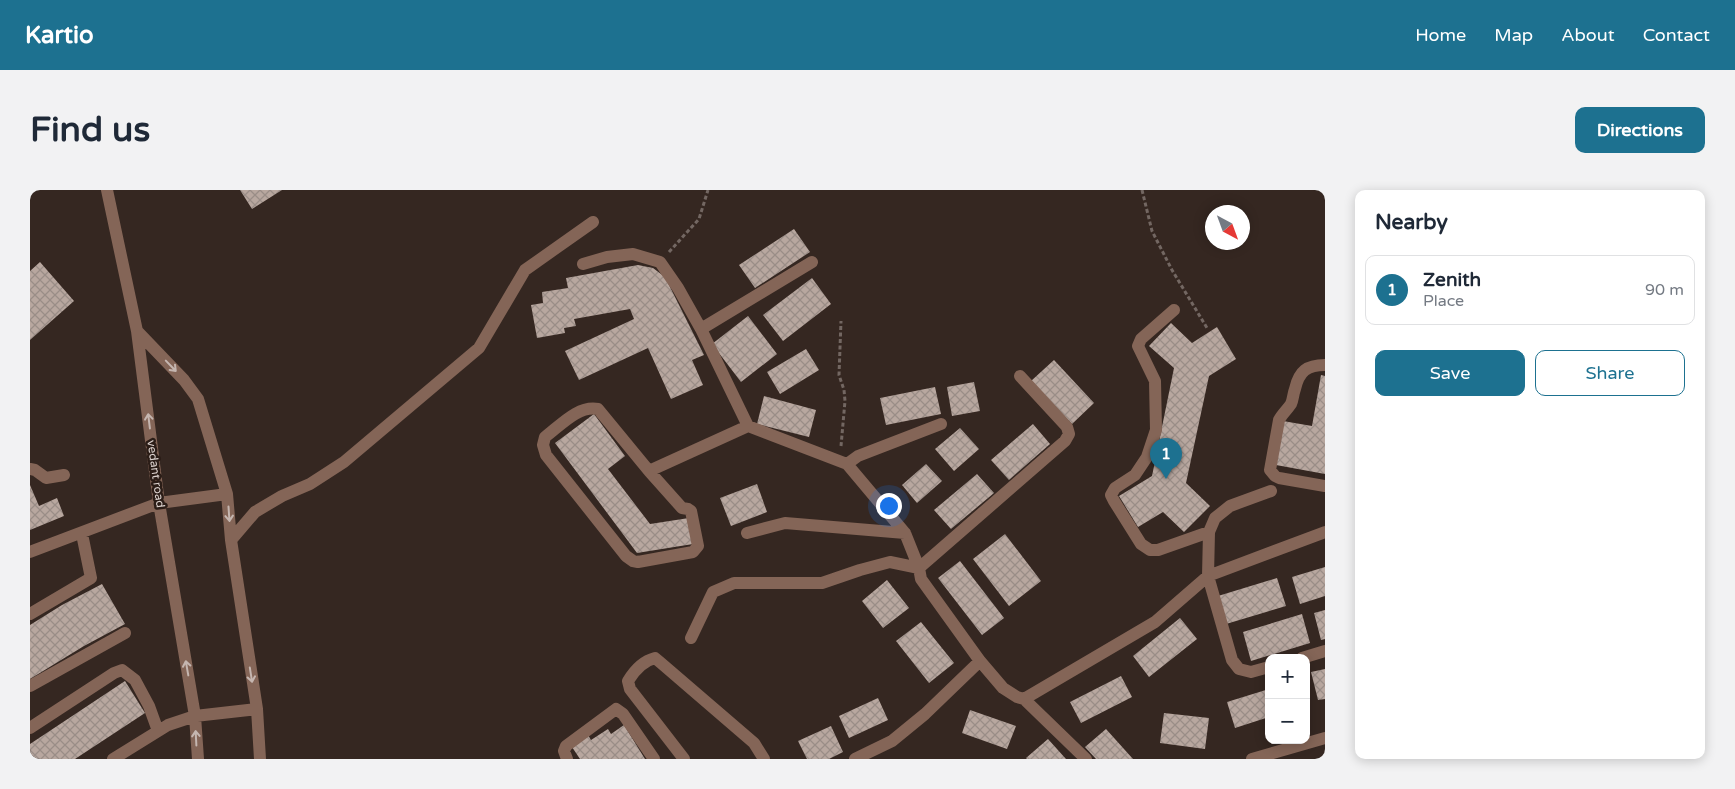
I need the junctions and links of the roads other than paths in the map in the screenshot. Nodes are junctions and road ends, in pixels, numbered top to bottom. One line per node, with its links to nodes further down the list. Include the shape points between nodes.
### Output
1 (107, 190): 7 (street, vedant road)
2 (593, 222): 25 (street, via 525,270 479,348 344,462 310,484 255,512)
3 (812, 262): 6 (street)
4 (583, 264): 6 (street, via 633,254 660,262)
5 (1174, 310): 20 (street, via 1141,339 1138,346 1154,381 1156,430 1147,457 1135,475 1115,488 1111,495 1141,544 1150,550)
6 (701, 329): 11 (street)
7 (137, 331): 18 (street, one-way to 18, via 198,399); 19 (street, vedant road, one-way to 7)
8 (1325, 365): 16 (street, via 1314,365 1297,380 1291,403 1279,420 1270,470 1279,478)
9 (1020, 376): 27 (street, via 1067,427 1069,434 1065,441)
10 (941, 424): 12 (street)
11 (748, 426): 12 (street); 14 (street)
12 (843, 463): 23 (street)
13 (30, 469): 15 (street, via 46,478)
14 (649, 471): 14 (street, via 598,408 579,411 545,438 543,445 546,455 633,561 693,552 698,546 691,511 682,508)
15 (64, 475)
16 (1325, 486)
17 (1271, 491): 20 (street, via 1230,506 1215,518)
18 (227, 494): 19 (street); 25 (street, one-way to 25)
19 (159, 503): 24 (street); 39 (street, vedant road, one-way to 19)
20 (1209, 532): 28 (street)
21 (1325, 532): 28 (street)
22 (747, 533): 23 (street, via 785,522)
23 (905, 533): 27 (street)
24 (82, 534): 26 (street); 29 (street, via 92,578)
25 (230, 540): 38 (street, one-way to 38)
26 (30, 552)
27 (919, 568): 31 (street, via 890,562 822,583 734,583 713,592); 34 (street, via 921,579)
28 (1208, 576): 35 (street, via 1232,660 1239,670 1251,672); 37 (street, via 1155,622)
29 (30, 614)
30 (125, 633): 36 (street)
31 (691, 638)
32 (1325, 651): 33 (street)
33 (1310, 656)
34 (980, 661): 37 (street, via 1003,688); 43 (street, via 925,714 892,741)
35 (1265, 668)
36 (30, 686)
37 (1024, 699): 51 (street)
38 (257, 709): 39 (street); 46 (street)
39 (195, 716): 41 (street); 45 (street, vedant road, one-way to 39)
40 (30, 728): 41 (street, via 122,670 135,680)
41 (158, 731): 44 (street)
42 (1325, 738): 52 (street)
43 (863, 757)
44 (113, 759)
45 (198, 759)
46 (260, 759)
47 (567, 759): 48 (street, via 566,746 616,710 623,714)
48 (654, 759)
49 (684, 759): 50 (street, via 630,689 628,681 632,674 648,660 655,658 754,743)
50 (764, 759)
51 (1086, 759)
52 (1252, 759)

